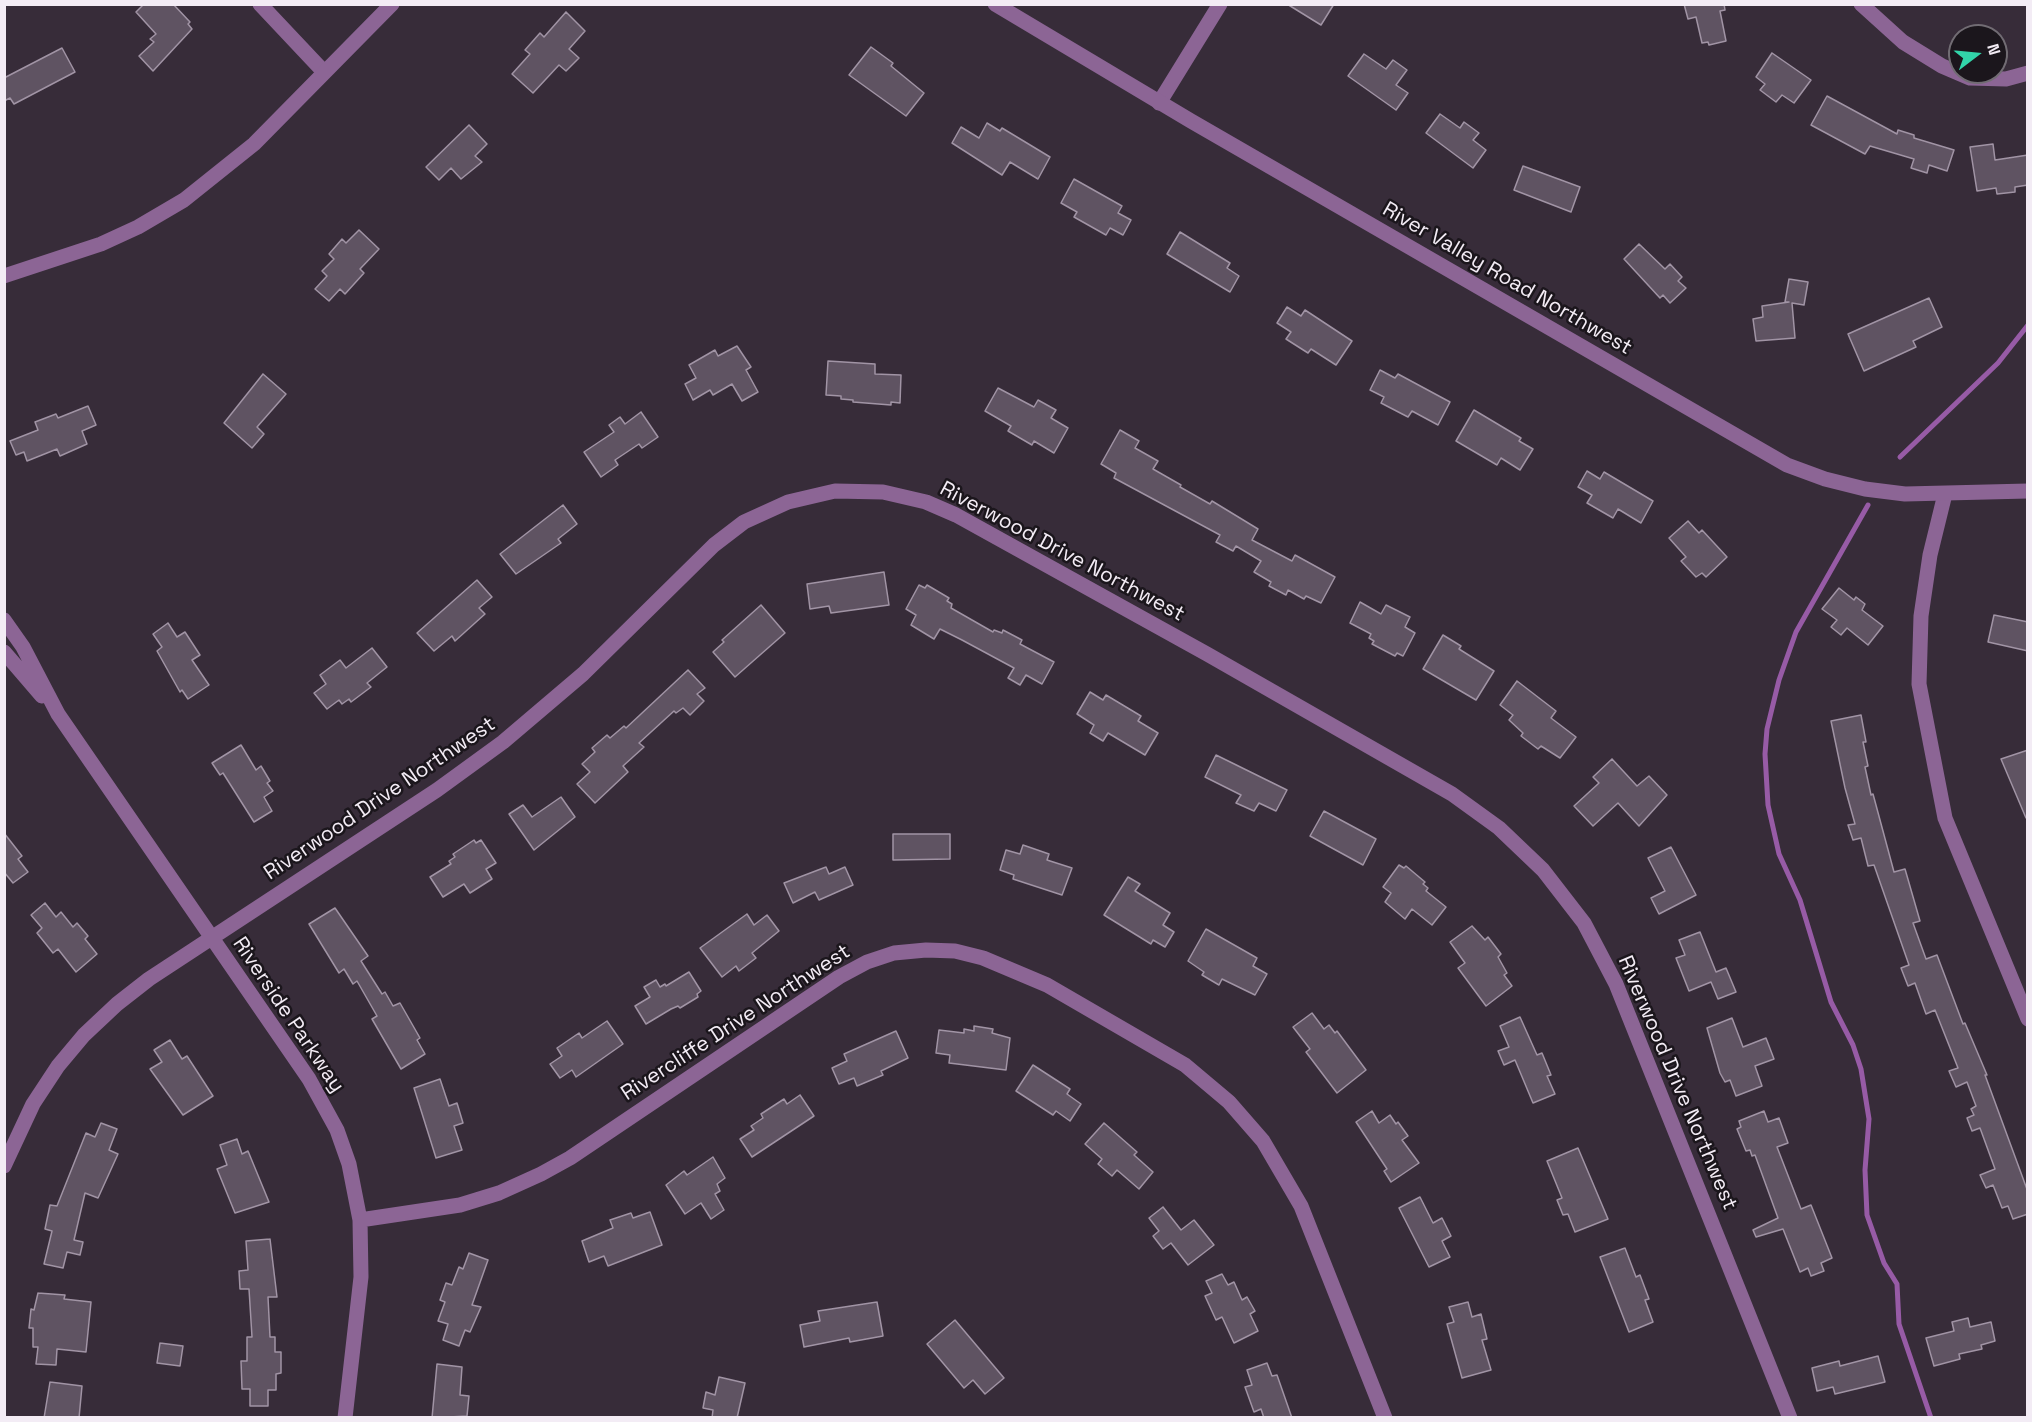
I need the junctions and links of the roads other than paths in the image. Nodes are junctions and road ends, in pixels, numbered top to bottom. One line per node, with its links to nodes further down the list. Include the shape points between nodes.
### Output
1 (260, 4): 6 (street)
2 (392, 4): 6 (street)
3 (995, 4): 8 (street, River Valley Road Northwest)
4 (1220, 4): 8 (street)
5 (1861, 4): 7 (street, via 1903,42 1970,78 2006,79)
6 (324, 72): 9 (street, via 254,144 184,200 101,244)
7 (2028, 74)
8 (1159, 103): 11 (street, River Valley Road Northwest, via 1787,465 1864,489)
9 (4, 276)
10 (2028, 491): 11 (street, River Valley Road Northwest)
11 (1946, 494): 16 (street, via 1930,555 1921,616 1919,684 1945,818)
12 (4, 620): 14 (street, Riverside Parkway, via 23,647)
13 (4, 652): 14 (street, Riverside Parkway)
14 (58, 714): 15 (street, Riverside Parkway)
15 (211, 938): 17 (street, Riverwood Drive Northwest, via 117,1004 84,1035 33,1104); 18 (street, Riverside Parkway, via 324,1102 348,1164); 21 (street, Riverwood Drive Northwest, via 437,790 503,742 583,674 714,544 744,522 788,502 835,491 883,492 926,502 1118,604 1452,794 1499,828 1543,870 1584,923 1616,984)
16 (2028, 1018)
17 (4, 1166)
18 (360, 1220): 19 (street, Riverside Parkway, via 361,1277); 20 (street, Rivercliffe Drive Northwest, via 460,1205 531,1179 570,1158 839,977 894,953 955,951 983,958 1047,986 1185,1065 1229,1102 1263,1141 1301,1206)
19 (345, 1418)
20 (1385, 1418)
21 (1790, 1418)

